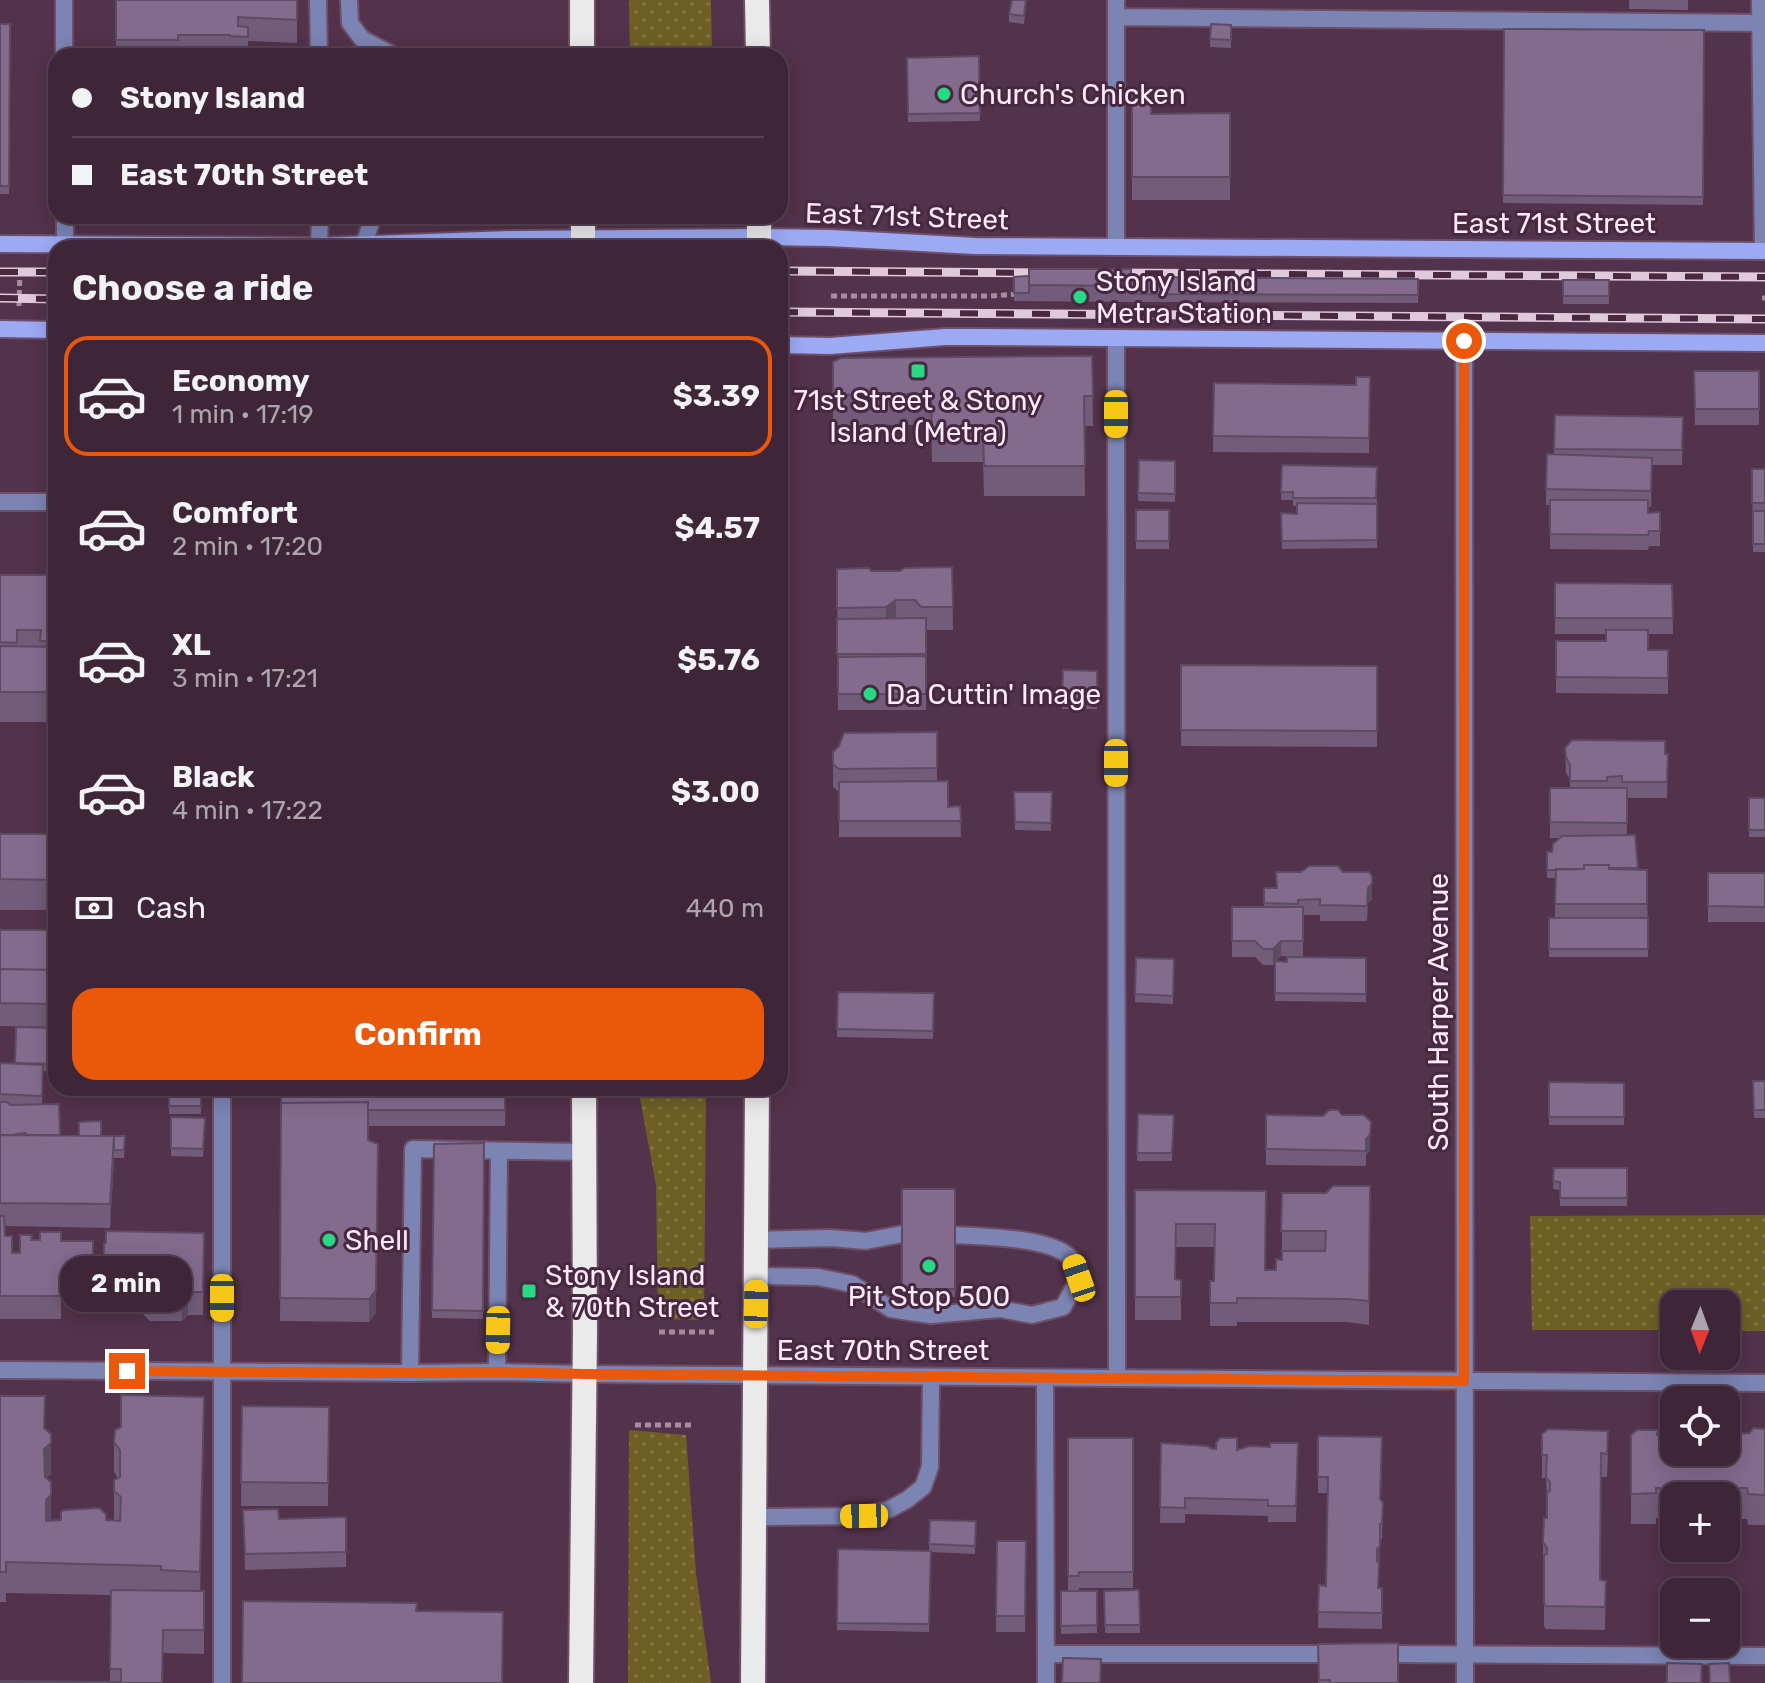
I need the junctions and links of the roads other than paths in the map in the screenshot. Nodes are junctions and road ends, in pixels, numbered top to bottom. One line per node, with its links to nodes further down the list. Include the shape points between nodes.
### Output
1 (64, 0): 9 (street)
2 (318, 0): 10 (street)
3 (349, 0): 11 (street, via 350,23 362,39)
4 (582, 0): 12 (highway)
5 (757, 0): 13 (highway)
6 (1760, 0): 8 (street)
7 (1116, 8): 8 (street); 19 (street)
8 (1762, 23): 20 (street)
9 (64, 48)
10 (319, 48)
11 (379, 48)
12 (582, 48)
13 (758, 48)
14 (583, 234): 15 (main road, East 71st Street); 16 (main road, East 71st Street)
15 (759, 234): 19 (main road, East 71st Street, via 975,246)
16 (488, 240)
17 (0, 244): 18 (main road, East 71st Street)
18 (48, 245)
19 (1116, 246): 20 (main road, East 71st Street)
20 (1764, 251)
21 (0, 329): 22 (main road)
22 (48, 330)
23 (1116, 339): 24 (main road); 26 (main road, via 945,337); 46 (street)
24 (1464, 341): 25 (main road); 47 (street, South Harper Avenue)
25 (1765, 343)
26 (788, 345)
27 (0, 502): 28 (street)
28 (48, 502)
29 (222, 1096): 39 (street)
30 (584, 1096): 33 (highway)
31 (757, 1096): 36 (highway)
32 (499, 1151): 33 (street); 40 (street); 41 (street, via 413,1149)
33 (584, 1152): 42 (highway)
34 (902, 1234): 36 (street, via 866,1241)
35 (956, 1235): 37 (street, via 1050,1246 1072,1259 1079,1278 1063,1307 1032,1315 1000,1309 931,1315 891,1309 852,1284 818,1277)
36 (756, 1240): 37 (highway)
37 (757, 1276): 43 (highway)
38 (0, 1370): 39 (street, East 70th Street)
39 (221, 1372): 41 (street, East 70th Street); 53 (street)
40 (497, 1372): 41 (street, East 70th Street); 42 (street, East 70th Street)
41 (410, 1373)
42 (584, 1374): 43 (street, East 70th Street); 54 (highway)
43 (756, 1376): 44 (street, East 70th Street); 49 (highway)
44 (931, 1377): 45 (street, East 70th Street); 49 (street, via 930,1467 923,1487 908,1499 864,1516)
45 (1045, 1378): 46 (street, East 70th Street); 50 (street)
46 (1117, 1378): 47 (street, East 70th Street)
47 (1464, 1381): 48 (street, East 70th Street); 51 (street, South Harper Avenue)
48 (1765, 1383)
49 (755, 1517): 55 (highway)
50 (1046, 1654): 51 (street); 56 (street)
51 (1465, 1655): 52 (street); 57 (street, South Harper Avenue)
52 (1765, 1656)
53 (222, 1683)
54 (581, 1683)
55 (753, 1683)
56 (1046, 1683)
57 (1465, 1683)

